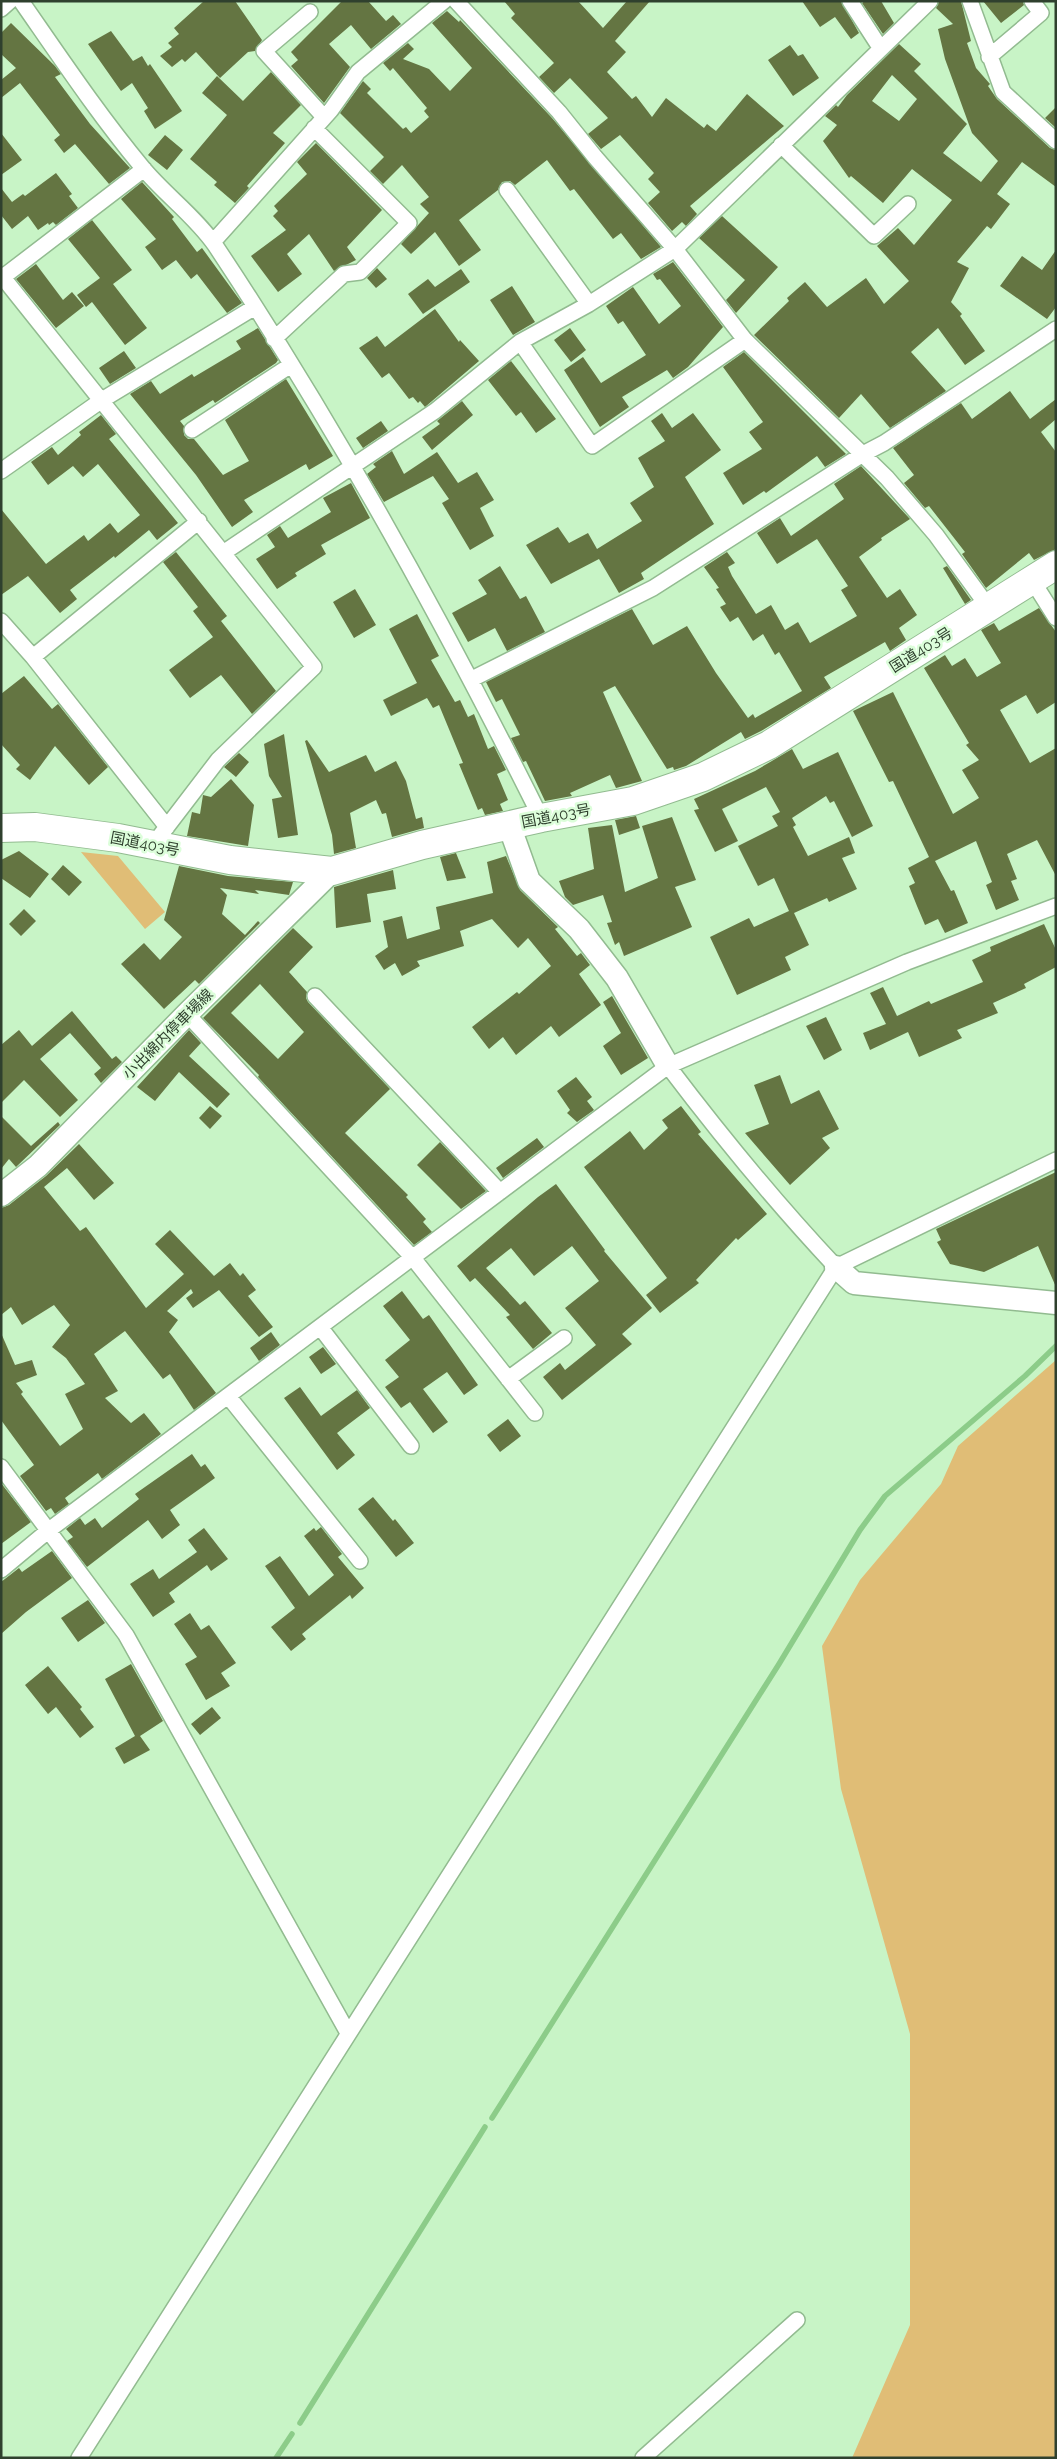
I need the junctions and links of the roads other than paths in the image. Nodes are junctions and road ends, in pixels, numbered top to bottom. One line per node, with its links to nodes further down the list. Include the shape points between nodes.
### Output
1 (10, 1): 9 (street)
2 (21, 1): 16 (street, via 101,116)
3 (444, 1): 13 (street, via 358,72)
4 (456, 1): 20 (street, via 559,112)
5 (850, 1): 11 (street)
6 (930, 1): 11 (street)
7 (970, 1): 12 (street)
8 (1032, 1): 12 (street, via 1040,12)
9 (1, 9)
10 (310, 12): 13 (street, via 264,51)
11 (881, 49): 15 (street)
12 (989, 57): 14 (street, via 1003,92)
13 (319, 123): 19 (street); 25 (street, via 409,223 360,272 344,274)
14 (1056, 141)
15 (781, 145): 18 (street, via 874,236); 20 (street)
16 (144, 169): 19 (street); 21 (street)
17 (507, 190): 22 (street)
18 (908, 204)
19 (213, 242): 23 (street)
20 (675, 249): 22 (street); 26 (street)
21 (2, 276): 29 (street)
22 (589, 304): 27 (street)
23 (255, 307): 25 (street); 29 (street)
24 (1056, 329): 31 (street)
25 (274, 339): 28 (street)
26 (744, 340): 27 (street, via 592,446); 31 (street)
27 (520, 342): 32 (street, via 435,411)
28 (291, 366): 30 (street); 32 (street)
29 (102, 400): 33 (street); 34 (street)
30 (192, 430)
31 (863, 454): 38 (street, via 936,535); 42 (street, via 653,588)
32 (354, 467): 35 (street); 42 (street)
33 (1, 471)
34 (198, 521): 35 (street); 41 (street)
35 (224, 553): 46 (street, via 314,667 218,760)
36 (1056, 565): 37 (highway, 国道403号)
37 (1032, 580): 38 (highway, 国道403号); 39 (street)
38 (989, 608): 43 (highway, 国道403号, via 769,745 703,777 633,801)
39 (1056, 618)
40 (1, 621): 41 (street)
41 (33, 657): 46 (street)
42 (472, 679): 43 (street)
43 (541, 818): 44 (highway, 国道403号)
44 (509, 825): 47 (highway, 国道403号, via 422,845); 51 (street, via 529,881 579,929 617,978)
45 (1, 828): 46 (highway, 国道403号, via 35,827 118,838)
46 (160, 836): 47 (highway, 国道403号, via 230,860)
47 (332, 871): 50 (street, 小出綿内停車場線)
48 (1056, 906): 51 (street, via 907,962)
49 (316, 996): 53 (street)
50 (187, 1014): 54 (street, 小出綿内停車場線, via 38,1166); 55 (street)
51 (668, 1066): 53 (street); 56 (street, via 779,1205)
52 (1056, 1160): 56 (street)
53 (500, 1192): 55 (street)
54 (1, 1195)
55 (413, 1258): 58 (street); 60 (street)
56 (836, 1267): 57 (street, via 854,1283); 68 (street)
57 (1056, 1303)
58 (320, 1327): 61 (street); 63 (street)
59 (564, 1338): 60 (street)
60 (508, 1379): 62 (street)
61 (228, 1396): 65 (street); 66 (street)
62 (535, 1412)
63 (411, 1446)
64 (1, 1467): 65 (street)
65 (49, 1530): 67 (street); 68 (street, via 126,1634)
66 (360, 1561)
67 (1, 1570)
68 (348, 2033): 70 (street)
69 (797, 2320): 71 (street)
70 (78, 2458)
71 (643, 2458)

